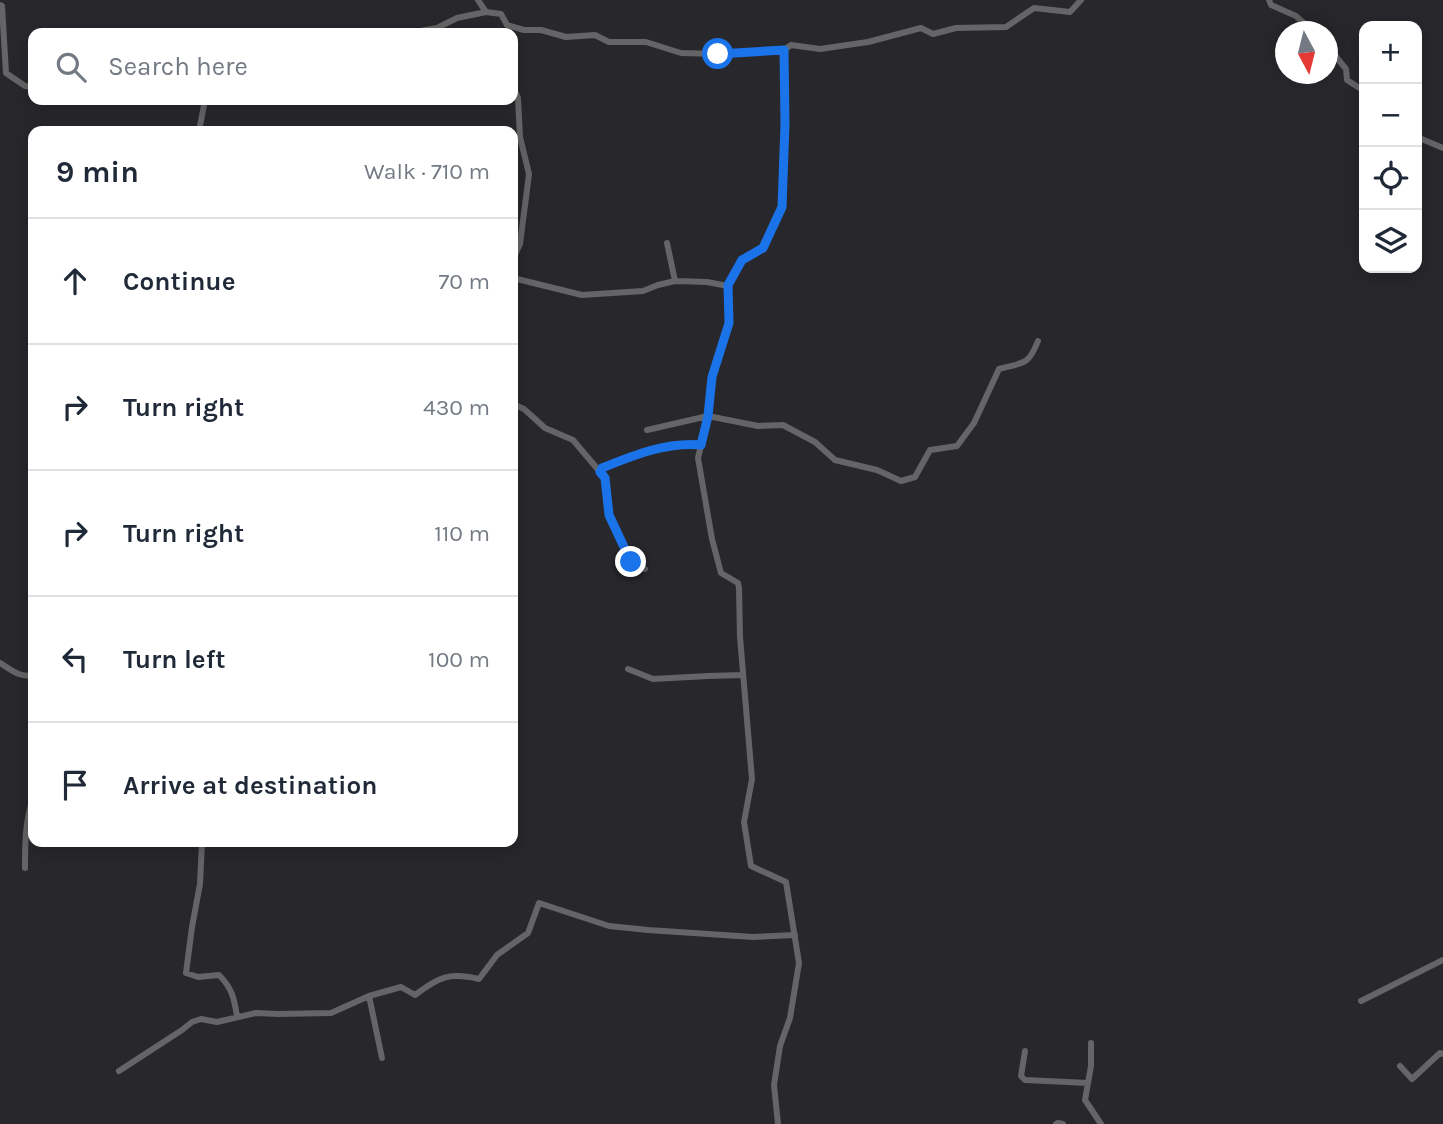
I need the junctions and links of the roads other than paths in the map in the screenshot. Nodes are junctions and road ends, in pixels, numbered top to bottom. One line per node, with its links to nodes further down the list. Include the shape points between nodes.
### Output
1 (478, 0): 5 (street)
2 (1081, 0): 12 (street, via 1070,12 1034,8 1006,27 956,28 933,34 921,28 820,49 791,45)
3 (1269, 0): 6 (street)
4 (0, 5): 14 (street, via 6,73)
5 (486, 12): 7 (street, via 501,14); 8 (street)
6 (1302, 21)
7 (507, 25): 9 (street); 10 (street)
8 (437, 28)
9 (506, 28)
10 (517, 28)
11 (518, 28): 12 (street, via 566,37 595,36 609,42 646,42 681,53)
12 (784, 50): 25 (street, via 782,207 763,248 742,260)
13 (1338, 61): 15 (street, via 1348,80)
14 (28, 86)
15 (1359, 88)
16 (518, 98): 22 (street, via 520,137 529,174)
17 (204, 105): 18 (street)
18 (200, 126)
19 (1422, 138): 20 (street)
20 (1443, 148)
21 (667, 243): 24 (street)
22 (518, 248)
23 (518, 279): 24 (street, via 582,295 643,291)
24 (675, 281): 25 (street)
25 (728, 286): 28 (street, via 729,323 712,377)
26 (1038, 341): 28 (street, via 1027,361 999,369 974,424 957,446 930,450 915,477 901,481 835,460 783,425 758,426)
27 (518, 406): 31 (street, via 545,428 573,440)
28 (708, 416): 29 (street); 30 (street)
29 (647, 430)
30 (701, 445): 31 (street, via 642,452); 35 (street, via 698,458 721,573 739,587)
31 (600, 472): 32 (street, via 605,478 609,515 631,562)
32 (645, 569)
33 (0, 663): 36 (street, via 17,675)
34 (628, 669): 35 (street, via 653,679)
35 (743, 675): 40 (street, via 752,779 744,822 751,866 786,882)
36 (28, 676)
37 (28, 825): 39 (street)
38 (202, 847): 44 (street, via 186,973 219,975 228,983)
39 (25, 867)
40 (795, 934): 42 (street, via 753,937 609,926 539,903 528,933 497,956 479,979 447,976 415,995 401,987); 52 (street, via 799,962 774,1085)
41 (1443, 960): 43 (street)
42 (369, 996): 44 (street, via 331,1013); 48 (street)
43 (1361, 1001)
44 (237, 1016): 50 (street, via 192,1022)
45 (1091, 1043): 51 (street)
46 (1025, 1051): 51 (street, via 1021,1076 1025,1080)
47 (1443, 1055): 49 (street, via 1412,1079)
48 (382, 1058)
49 (1400, 1066)
50 (119, 1072)
51 (1088, 1083): 55 (street, via 1086,1100)
52 (778, 1124)
53 (1056, 1124): 54 (street)
54 (1063, 1124)
55 (1101, 1124)

